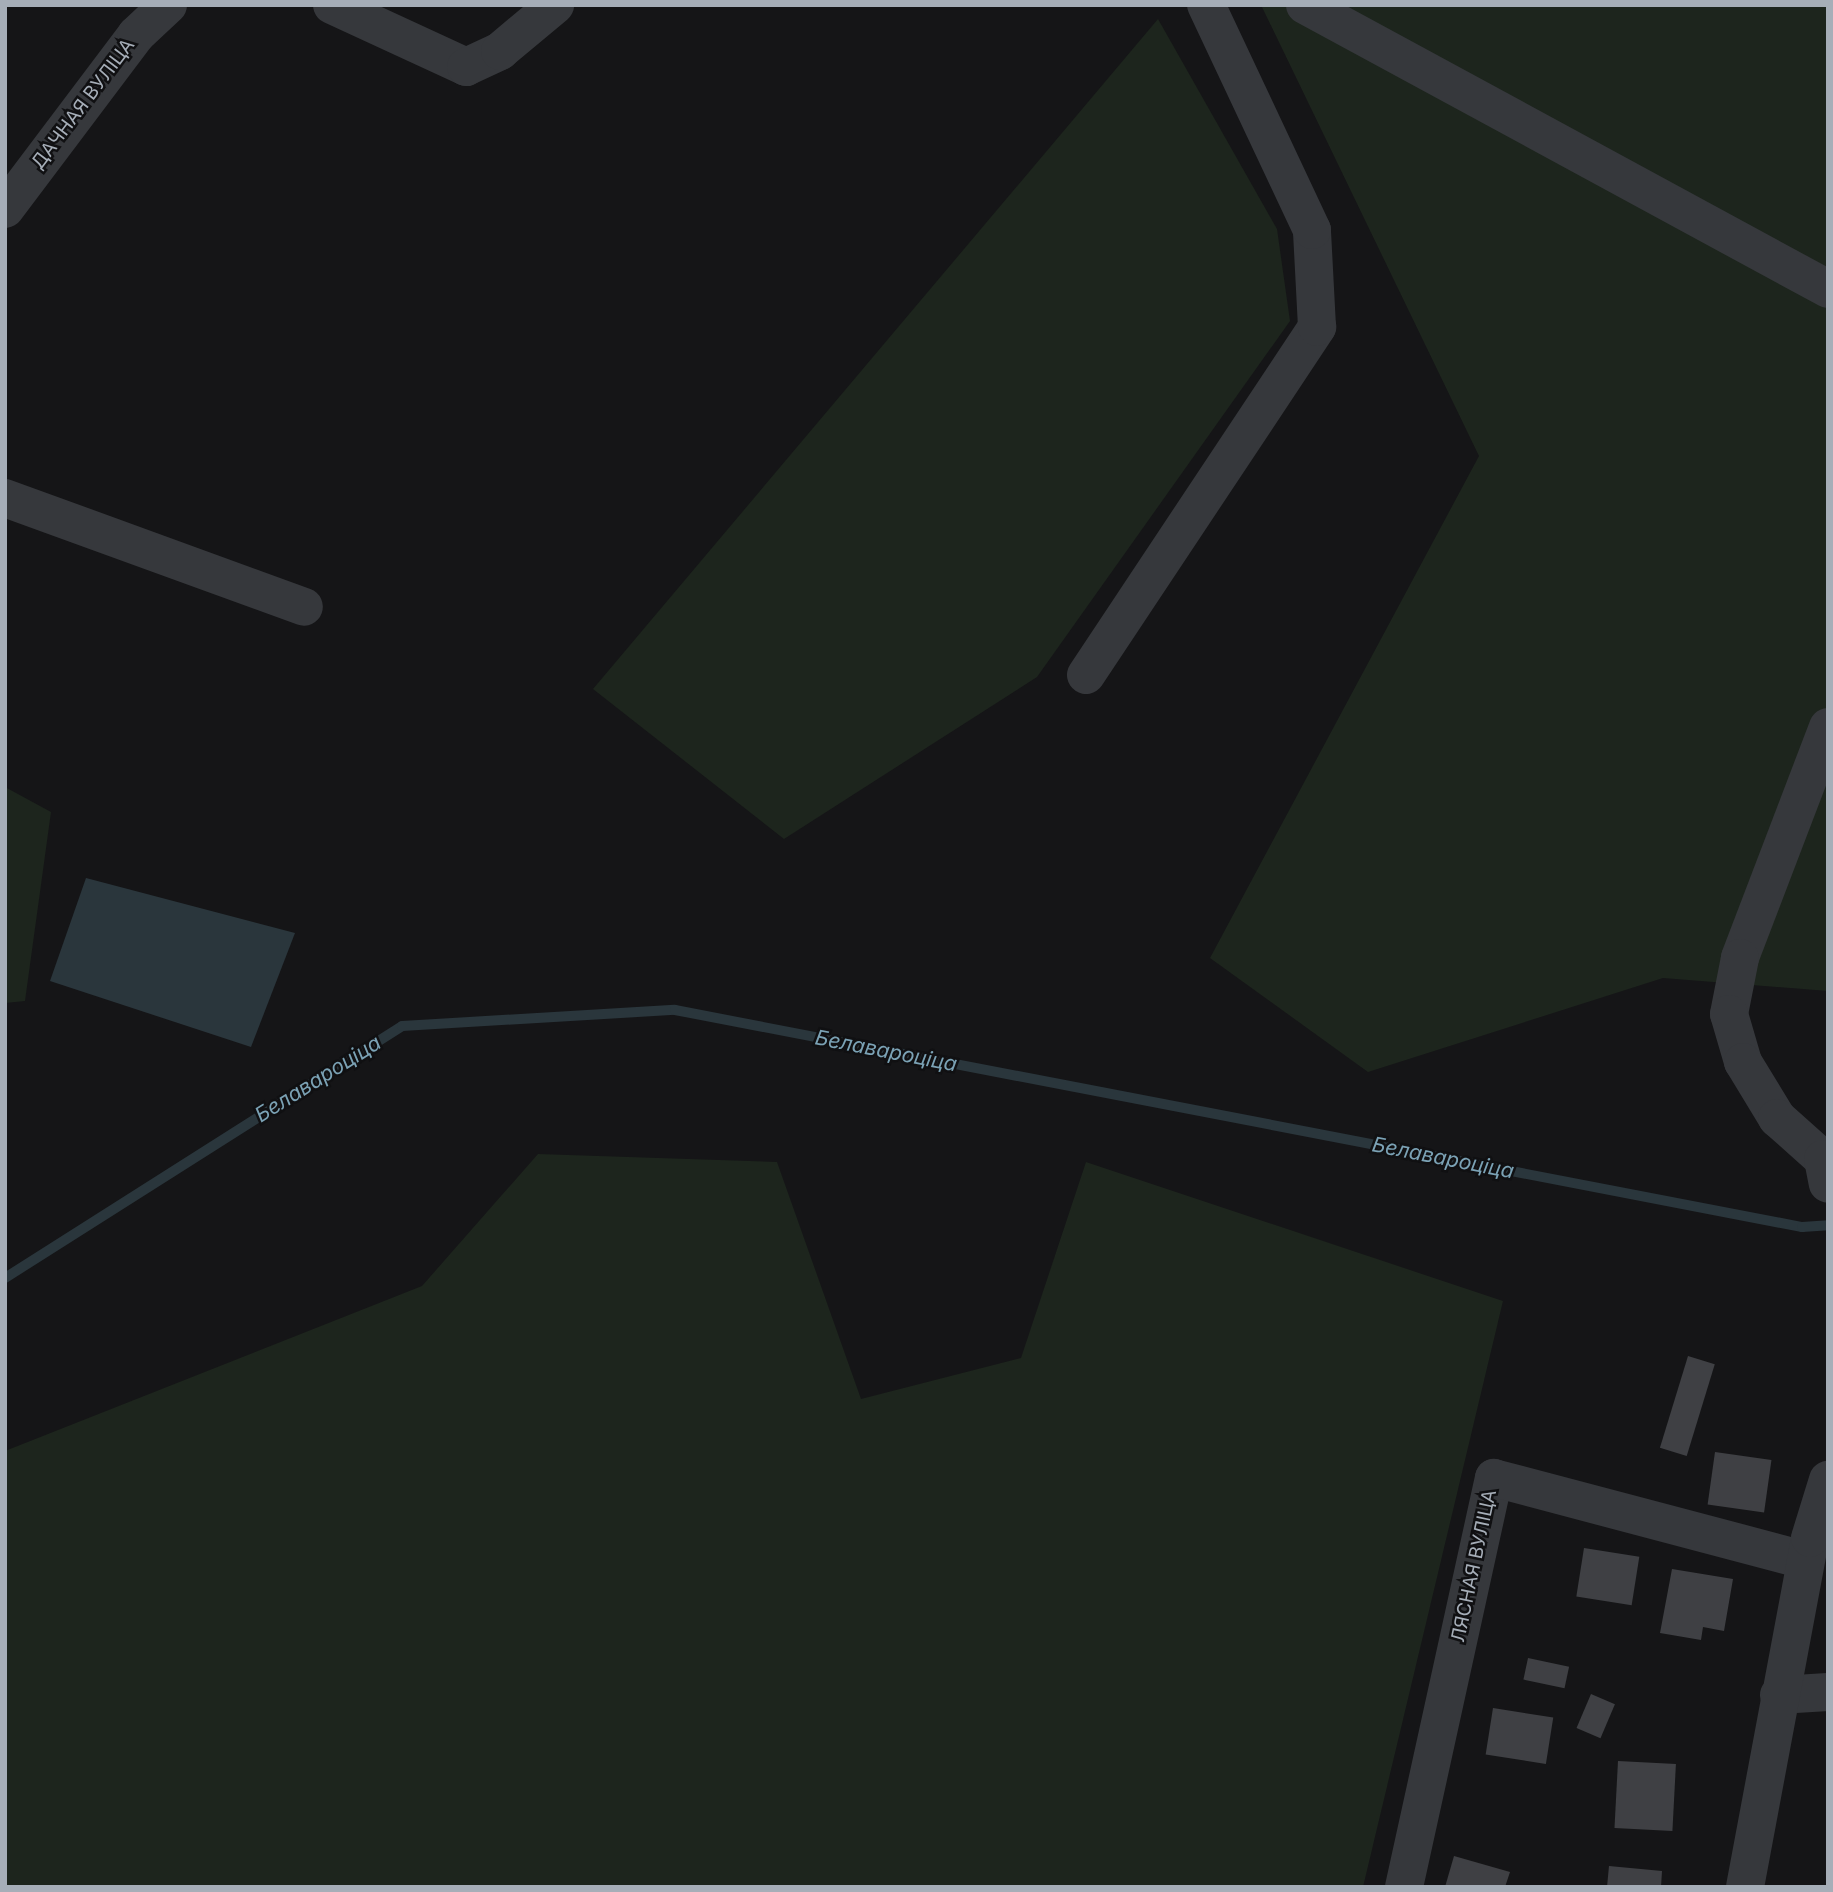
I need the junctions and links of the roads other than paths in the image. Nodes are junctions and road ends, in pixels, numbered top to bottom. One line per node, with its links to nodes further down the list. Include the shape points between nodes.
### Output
1 (168, 5): 6 (street, ДАЧНАЯ ВУЛІЦА, via 136,35)
2 (332, 5): 3 (street, via 466,67 500,51)
3 (555, 5)
4 (1206, 5): 10 (street, via 1312,230 1317,327)
5 (1305, 5): 7 (street)
6 (5, 209)
7 (1828, 289)
8 (5, 498): 9 (street)
9 (303, 607)
10 (1086, 675)
11 (1828, 727): 12 (street, via 1740,958 1729,1014 1743,1062 1777,1118)
12 (1825, 1171)
13 (1828, 1480): 14 (street)
14 (1814, 1544): 16 (street); 17 (street, ЛЯСНАЯ ВУЛІЦА, via 1494,1478)
15 (1828, 1692): 16 (street)
16 (1779, 1695): 18 (street)
17 (1404, 1887)
18 (1745, 1887)

